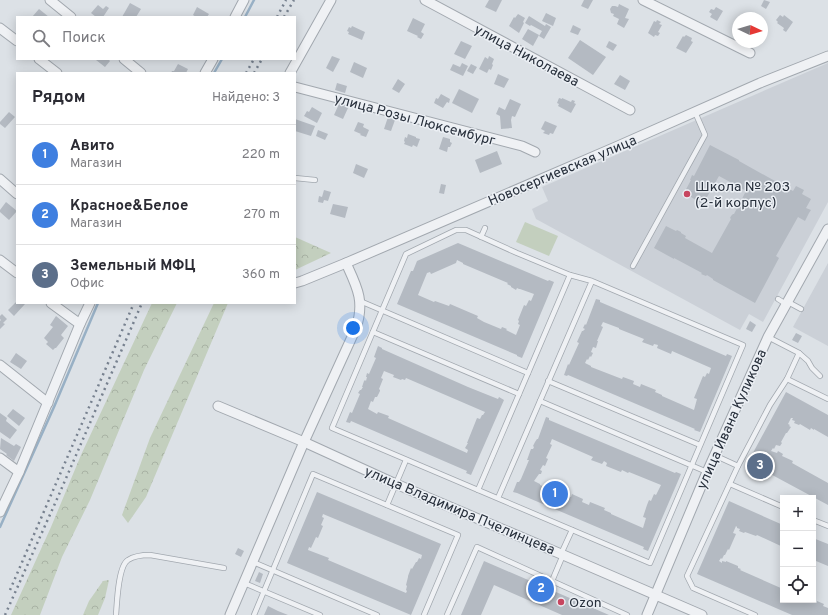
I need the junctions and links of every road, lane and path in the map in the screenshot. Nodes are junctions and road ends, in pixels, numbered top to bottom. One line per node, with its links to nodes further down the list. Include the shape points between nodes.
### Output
1 (50, 0): 6 (street)
2 (244, 0): 7 (street)
3 (331, 0): 18 (street)
4 (425, 0): 20 (street, улица Николаева)
5 (644, 0): 10 (street)
6 (70, 16)
7 (236, 16)
8 (0, 28): 9 (street)
9 (16, 40)
10 (750, 53)
11 (828, 56): 21 (street, Новосергиевская улица)
12 (40, 60): 15 (street)
13 (125, 60): 16 (street)
14 (212, 60): 17 (street)
15 (56, 72)
16 (140, 72)
17 (206, 72)
18 (291, 72)
19 (296, 86): 22 (street, улица Розы Люксембург, via 522,146)
20 (630, 110)
21 (695, 112): 31 (street, Новосергиевская улица); 32 (lane, via 705,135)
22 (535, 152)
23 (296, 178): 25 (lane)
24 (0, 179): 26 (street)
25 (315, 180)
26 (16, 193)
27 (485, 228): 29 (lane)
28 (828, 228): 39 (street, улица Ивана Куликова)
29 (481, 237): 34 (lane); 43 (lane, via 466,230 456,230 406,254)
30 (0, 260): 33 (street)
31 (346, 263): 36 (street, Новосергиевская улица); 38 (street)
32 (633, 266)
33 (16, 273)
34 (570, 275): 35 (lane); 49 (lane)
35 (592, 281): 52 (lane); 59 (lane, via 743,345)
36 (296, 283)
37 (778, 299): 39 (lane)
38 (360, 301): 43 (lane); 58 (street, via 356,328)
39 (787, 303): 42 (lane); 46 (street, улица Ивана Куликова)
40 (52, 304): 44 (street)
41 (90, 304): 44 (street)
42 (800, 309)
43 (382, 311): 45 (lane); 49 (lane)
44 (80, 324): 56 (street)
45 (373, 332): 53 (lane); 62 (lane, via 332,428)
46 (768, 336): 47 (lane); 60 (street, улица Ивана Куликова)
47 (799, 353): 50 (lane); 51 (lane)
48 (0, 365): 56 (street)
49 (528, 373): 53 (lane)
50 (820, 376)
51 (787, 379): 54 (lane); 64 (lane, via 770,405)
52 (548, 381): 55 (lane); 59 (lane)
53 (519, 394): 69 (lane)
54 (828, 399)
55 (540, 401): 63 (lane); 70 (lane)
56 (48, 403): 65 (street)
57 (218, 406): 58 (street, улица Владимира Пчелинцева)
58 (304, 442): 67 (street, улица Владимира Пчелинцева); 78 (street)
59 (700, 445): 63 (lane)
60 (714, 455): 64 (lane); 66 (street, улица Ивана Куликова)
61 (0, 458): 65 (street)
62 (406, 460): 67 (lane); 69 (lane)
63 (692, 466): 66 (lane); 76 (lane, via 650,563)
64 (738, 466): 68 (lane)
65 (19, 472): 73 (street)
66 (706, 472): 84 (street, улица Ивана Куликова)
67 (396, 484): 71 (lane); 77 (street, улица Владимира Пчелинцева)
68 (730, 484): 72 (lane); 95 (lane, via 687,576 693,588)
69 (478, 490): 70 (lane)
70 (498, 498): 76 (lane)
71 (387, 505): 80 (lane, via 313,474); 90 (lane, via 458,535)
72 (780, 506)
73 (0, 512)
74 (816, 521): 75 (lane)
75 (828, 526)
76 (572, 530): 77 (lane)
77 (562, 554): 81 (lane); 84 (street, улица Владимира Пчелинцева)
78 (253, 562): 80 (lane); 82 (street)
79 (224, 568): 85 (lane, via 150,555 140,555 127,560 122,568)
80 (272, 571): 83 (lane); 89 (lane)
81 (552, 581): 91 (lane, via 477,547); 92 (lane)
82 (244, 583): 83 (lane); 86 (street)
83 (264, 591): 87 (lane); 88 (lane)
84 (655, 595): 93 (street, улица Ивана Куликова); 94 (street, улица Владимира Пчелинцева)
85 (116, 615)
86 (230, 615)
87 (254, 615)
88 (320, 615)
89 (377, 615)
90 (424, 615)
91 (447, 615)
92 (627, 615)
93 (647, 615)
94 (702, 615)
95 (755, 615)

